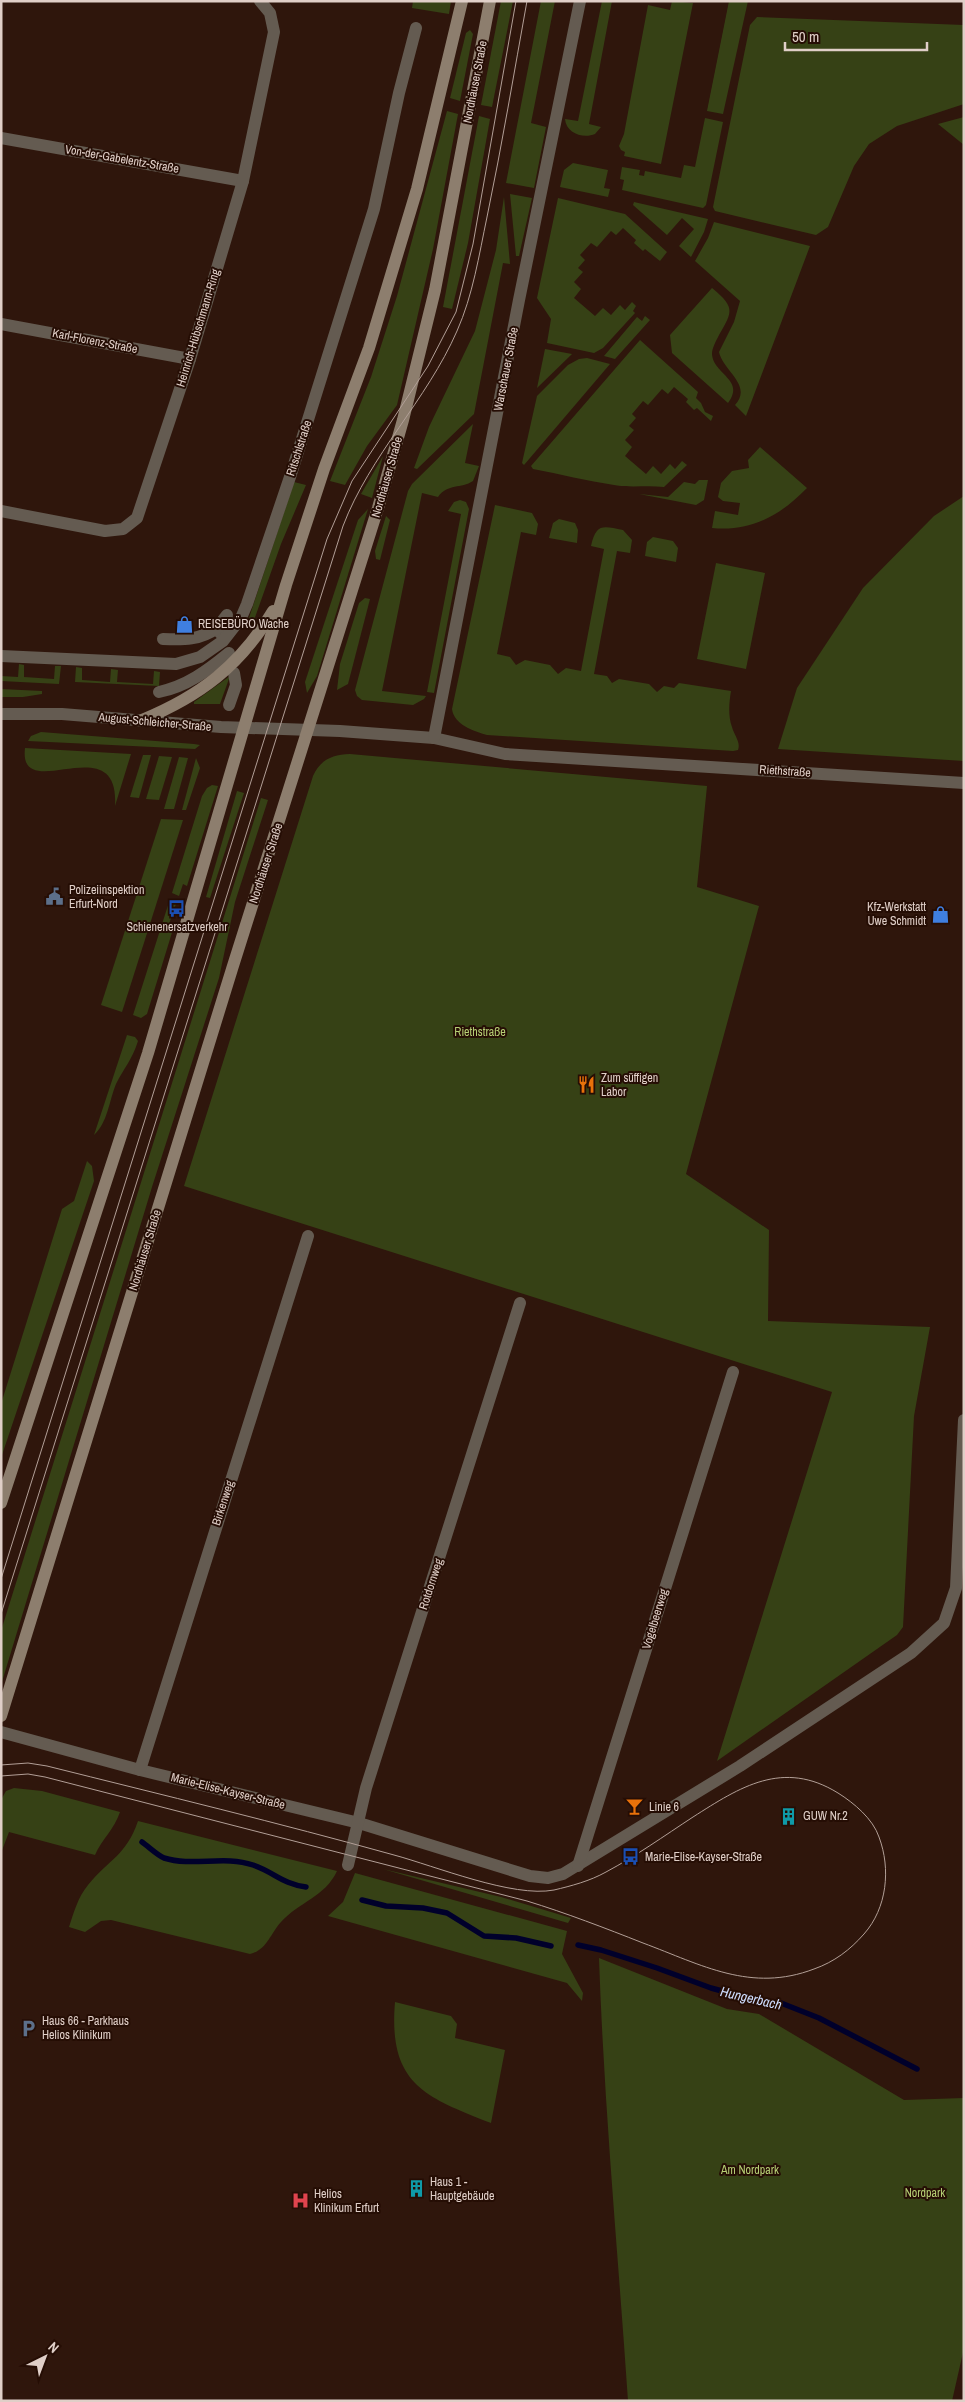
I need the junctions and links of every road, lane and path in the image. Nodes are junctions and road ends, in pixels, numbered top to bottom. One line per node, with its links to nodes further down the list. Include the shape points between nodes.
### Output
1 (260, 1): 7 (street, Heinrich-Hübschmann-Ring, via 270,13 274,32)
2 (462, 1): 11 (main road, via 419,180 369,348)
3 (490, 1): 22 (main road, Nordhäuser Straße, via 435,290 408,402)
4 (580, 1): 23 (street, Warschauer Straße)
5 (416, 28): 15 (street, Ritschlstraße, via 374,209 241,618 223,641 211,650 176,664)
6 (1, 138): 7 (street, Von-der-Gabelentz-Straße)
7 (243, 181): 9 (street, Heinrich-Hübschmann-Ring)
8 (1, 324): 9 (street, Karl-Florenz-Straße)
9 (190, 359): 10 (street, Heinrich-Hübschmann-Ring, via 137,518 123,529 105,531)
10 (1, 511)
11 (286, 584): 20 (main road, via 263,628 232,664 195,694); 21 (main road)
12 (227, 615): 13 (street, via 218,631 194,639)
13 (163, 639)
14 (228, 653): 17 (street, via 189,682)
15 (1, 656)
16 (238, 681): 18 (street)
17 (159, 692)
18 (229, 705)
19 (1, 714): 20 (street, August-Schleicher-Straße, via 62,714)
20 (142, 720): 21 (street, August-Schleicher-Straße)
21 (243, 728): 22 (street, August-Schleicher-Straße); 29 (main road, via 148,1053)
22 (308, 730): 23 (street, Riethstraße); 30 (main road, Nordhäuser Straße)
23 (434, 738): 24 (street, Riethstraße, via 505,754)
24 (964, 783)
25 (308, 1236): 32 (street, Birkenweg)
26 (520, 1304): 33 (street, Rotdornweg, via 366,1788)
27 (733, 1372): 35 (street, Vogelbeerweg)
28 (964, 1420): 35 (street, Marie-Elise-Kayser-Straße, via 956,1588 944,1623 911,1653 740,1766)
29 (1, 1503)
30 (1, 1716)
31 (1, 1732): 32 (street, Marie-Elise-Kayser-Straße)
32 (140, 1770): 33 (street, Marie-Elise-Kayser-Straße)
33 (359, 1823): 34 (street, Rotdornweg); 35 (street, Marie-Elise-Kayser-Straße, via 530,1876 548,1878)
34 (348, 1865)
35 (578, 1866)

